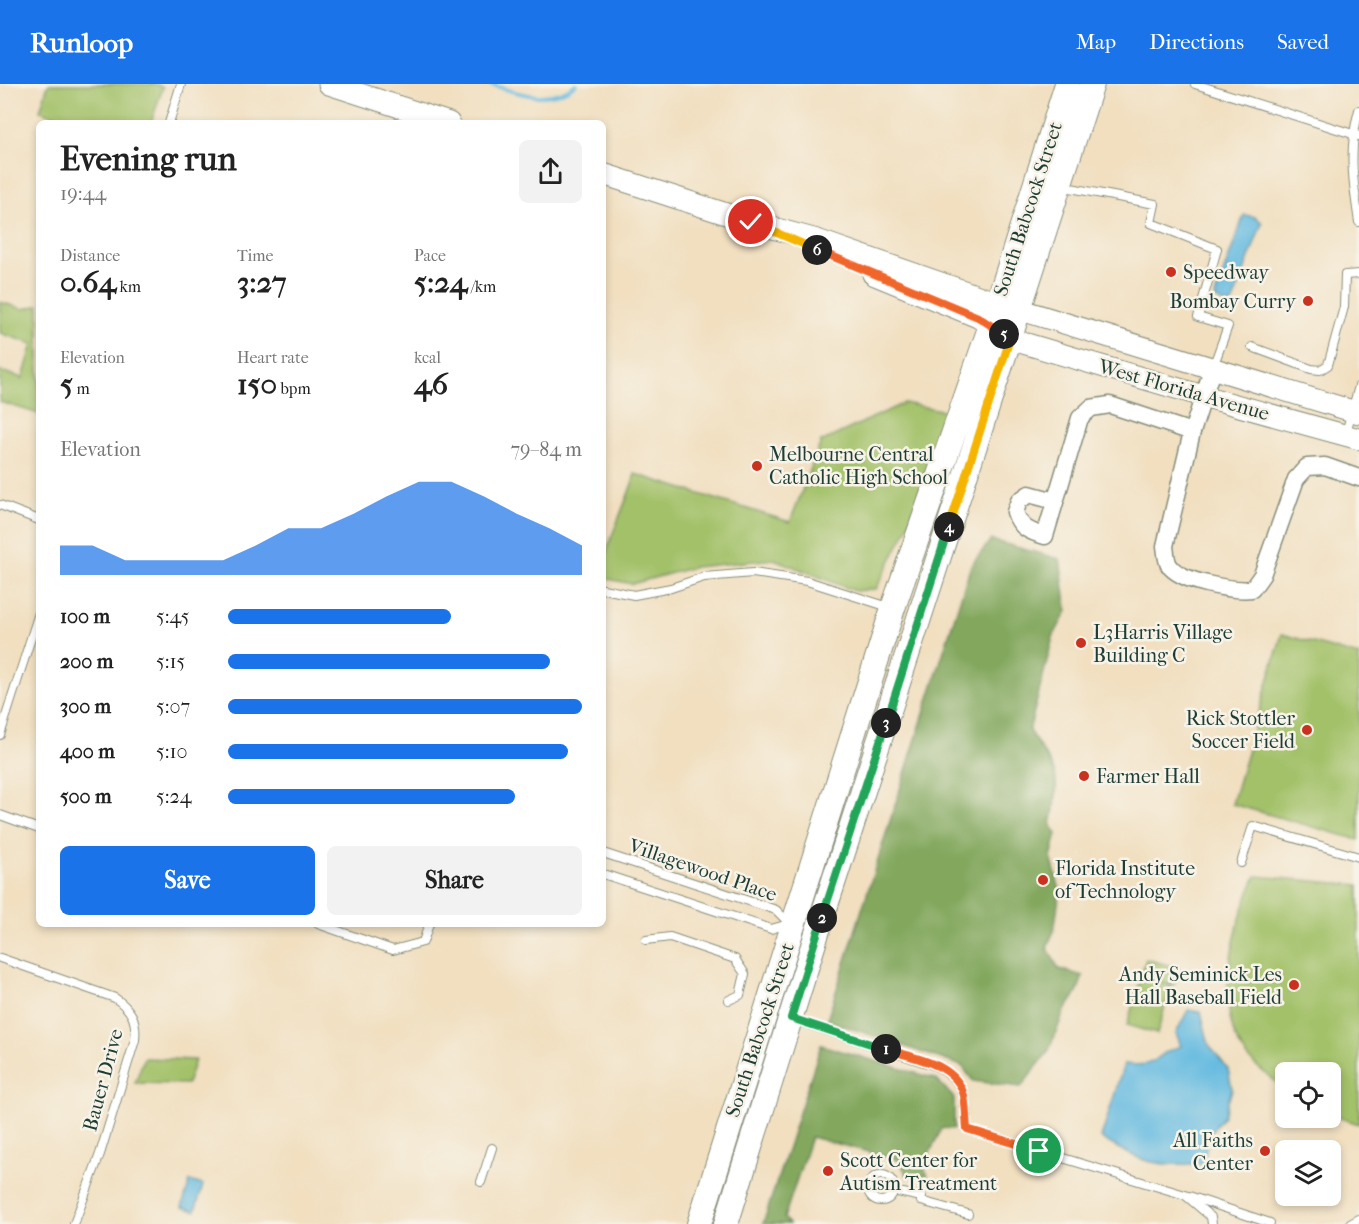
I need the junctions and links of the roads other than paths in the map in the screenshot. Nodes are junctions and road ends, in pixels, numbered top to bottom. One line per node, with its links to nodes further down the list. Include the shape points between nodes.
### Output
1 (181, 84): 7 (lane)
2 (329, 84): 8 (street)
3 (1067, 84): 14 (main road, South Babcock Street)
4 (1092, 84): 11 (main road, South Babcock Street)
5 (1195, 84): 9 (lane)
6 (1359, 110): 9 (lane)
7 (170, 120)
8 (440, 120)
9 (1356, 134): 12 (lane, via 1350,162)
10 (606, 175): 14 (street, via 751,222)
11 (1059, 186): 14 (main road, South Babcock Street); 16 (lane, via 1155,204 1151,224 1217,249 1198,317 1228,326)
12 (1359, 222)
13 (1359, 274): 15 (lane, via 1346,275 1344,307 1328,365 1320,370 1311,369)
14 (1005, 319): 16 (street, West Florida Avenue); 18 (street, West Florida Avenue); 27 (main road, South Babcock Street); 38 (main road, South Babcock Street)
15 (1252, 347)
16 (1213, 368): 18 (street); 19 (street, West Florida Avenue)
17 (1359, 386): 19 (lane)
18 (1203, 396): 20 (street); 21 (street, West Florida Avenue)
19 (1355, 412): 21 (lane)
20 (1192, 432): 22 (street, via 1165,546 1168,564 1178,574 1225,587 1252,589 1262,575 1296,479 1307,467 1325,466); 23 (street, via 1110,405 1091,408 1080,418)
21 (1352, 437)
22 (1359, 478)
23 (1056, 501)
24 (0, 505): 25 (lane)
25 (36, 519)
26 (606, 589): 27 (lane, via 634,594 704,577 753,573 807,581)
27 (892, 608): 38 (main road, South Babcock Street)
28 (36, 622): 29 (lane)
29 (0, 735)
30 (0, 815): 31 (lane)
31 (36, 828)
32 (606, 854): 38 (lane, Villagewood Place, via 776,910)
33 (1359, 857): 34 (lane, via 1253,826)
34 (1241, 863)
35 (606, 875): 38 (lane, Villagewood Place, via 771,929)
36 (327, 927): 37 (lane, via 393,950 423,942)
37 (428, 927)
38 (802, 928): 42 (main road, South Babcock Street); 52 (main road, South Babcock Street)
39 (646, 940): 41 (lane, via 670,937 735,959 745,974 745,984 740,995)
40 (0, 958): 51 (lane, Bauer Drive, via 115,998 129,1009 136,1023 135,1040 100,1154)
41 (729, 1000)
42 (791, 1018): 46 (lane, via 936,1066 955,1076 964,1094 967,1129); 53 (main road, South Babcock Street)
43 (492, 1148): 44 (lane)
44 (481, 1182)
45 (893, 1191): 47 (lane)
46 (1185, 1195): 48 (lane); 54 (lane, via 1211,1218)
47 (968, 1214)
48 (1247, 1215): 50 (lane); 55 (lane)
49 (1359, 1219): 56 (lane)
50 (1270, 1223)
51 (74, 1224)
52 (699, 1224)
53 (726, 1224)
54 (1212, 1224)
55 (1251, 1224)
56 (1350, 1224)

